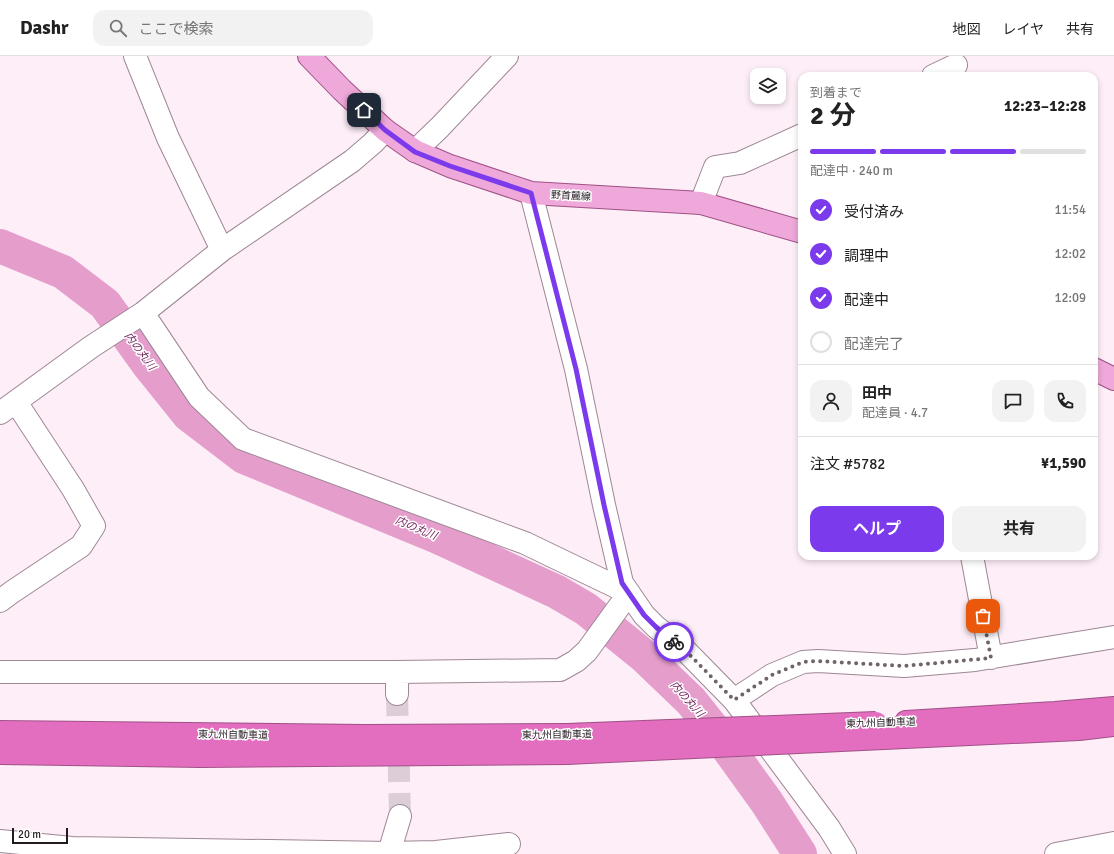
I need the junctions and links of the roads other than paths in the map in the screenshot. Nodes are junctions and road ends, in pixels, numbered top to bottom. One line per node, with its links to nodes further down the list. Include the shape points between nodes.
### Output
1 (135, 56): 12 (street, via 168,138)
2 (308, 56): 6 (main road, 野首麓線)
3 (507, 56): 8 (street)
4 (957, 66): 5 (street)
5 (943, 72)
6 (385, 130): 8 (main road, 野首麓線); 12 (street, via 352,161)
7 (798, 137): 10 (street, via 740,163 715,167)
8 (415, 152): 9 (main road, 野首麓線)
9 (531, 193): 10 (main road, 野首麓線); 18 (street, via 576,369 622,583)
10 (701, 203): 11 (main road, 野首麓線)
11 (798, 231)
12 (222, 250): 13 (street)
13 (143, 313): 16 (street, via 91,347); 18 (street, via 199,397 243,439 525,543)
14 (1098, 371): 15 (main road)
15 (1114, 379)
16 (8, 408): 19 (street, via 73,489 94,526 81,546)
17 (973, 560): 21 (street)
18 (629, 593): 23 (street, via 587,651 560,670); 25 (street, via 644,615 683,648)
19 (0, 601)
20 (1114, 637): 21 (street)
21 (991, 658): 25 (street, via 904,666 803,662 772,675)
22 (0, 672): 23 (street)
23 (397, 672): 24 (street)
24 (397, 694)
25 (734, 700): 38 (street, via 829,828)
26 (1114, 708): 28 (highway, 東九州自動車道)
27 (1114, 725): 28 (highway, 東九州自動車道, via 1079,729)
28 (905, 730): 30 (highway, 東九州自動車道, bridge)
29 (0, 732): 30 (highway, 東九州自動車道, via 365,736)
30 (567, 744): 31 (highway, 東九州自動車道, via 201,756)
31 (0, 753)
32 (400, 816): 37 (street)
33 (0, 841): 36 (street)
34 (1114, 843): 39 (street)
35 (509, 844): 37 (street, via 436,852)
36 (110, 852): 37 (street)
37 (388, 853)
38 (845, 854)
39 (1056, 854)

